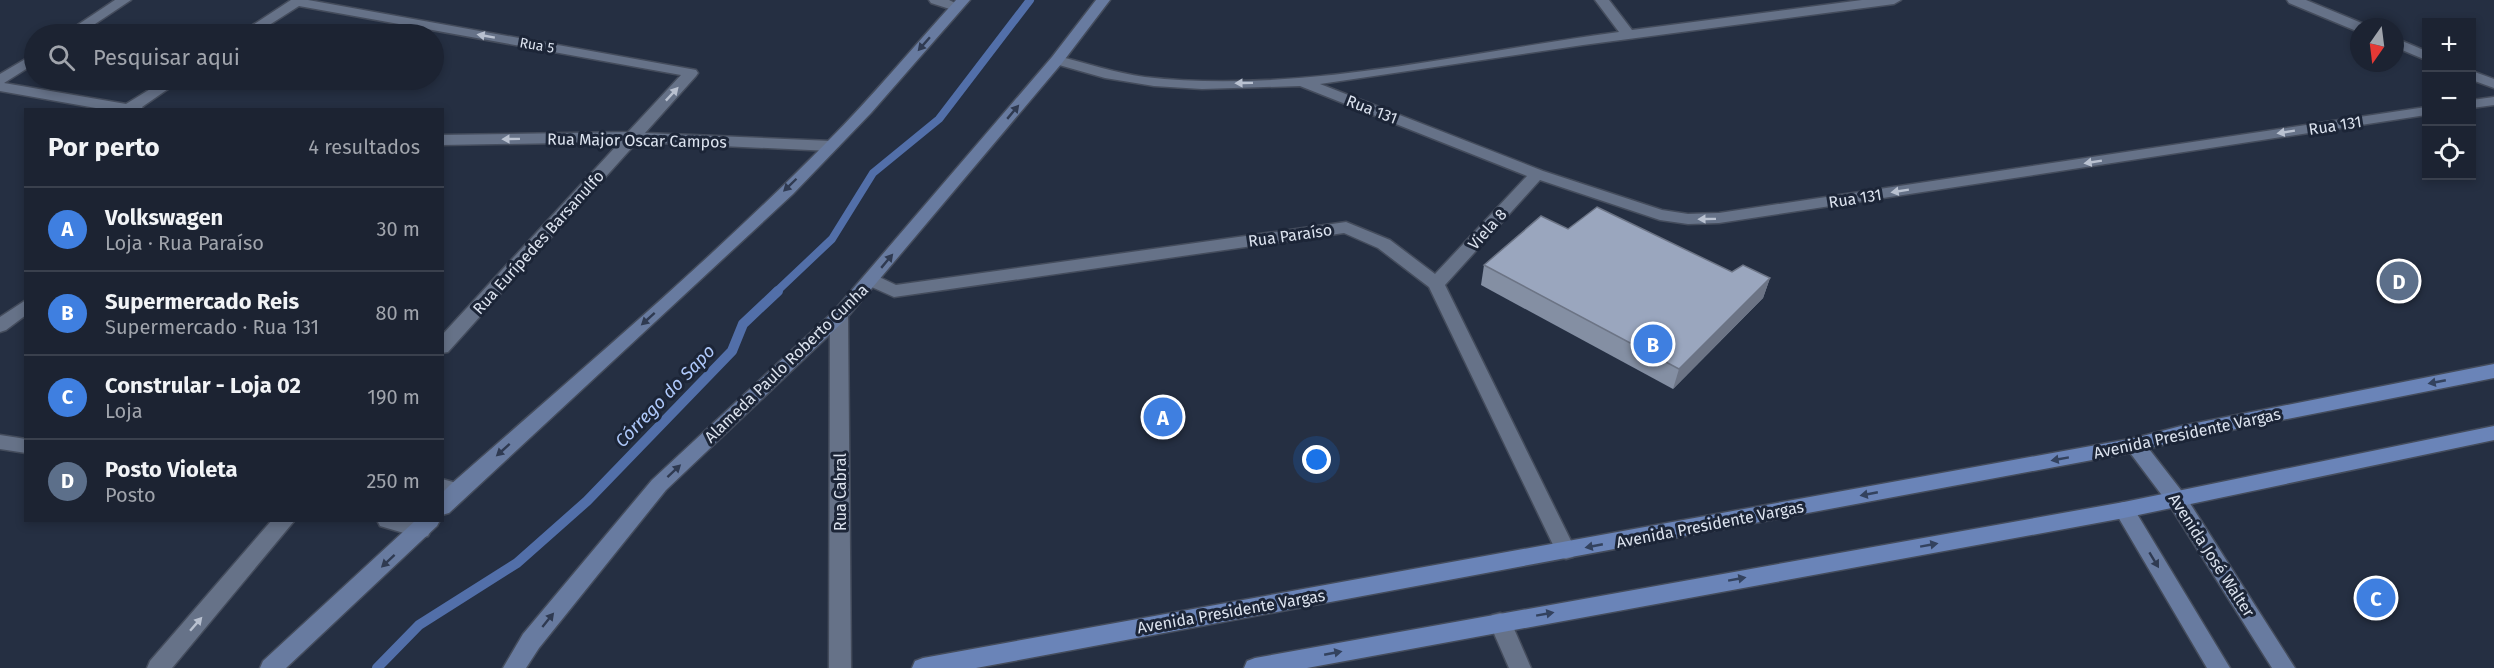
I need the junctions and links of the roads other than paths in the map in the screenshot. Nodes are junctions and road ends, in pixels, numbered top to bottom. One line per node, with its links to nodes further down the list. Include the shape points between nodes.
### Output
1 (124, 0): 10 (street)
2 (936, 0): 8 (street)
3 (1103, 0): 17 (street, Alameda Paulo Roberto Cunha)
4 (1602, 0): 14 (street)
5 (1894, 0): 14 (street, Rua 131)
6 (2294, 0): 9 (street)
7 (299, 1): 11 (street); 12 (street, Rua 5, one-way to 7)
8 (960, 4): 32 (street, one-way to 32)
9 (2350, 23)
10 (87, 24)
11 (262, 24)
12 (425, 24)
13 (444, 28): 30 (street, Rua 5, one-way to 13, via 692,73)
14 (1628, 34): 21 (street, Rua 131)
15 (2404, 46): 16 (street)
16 (2422, 54)
17 (1057, 60): 21 (street, Rua 131, one-way to 17, via 1154,82); 34 (street, Alameda Paulo Roberto Cunha, one-way to 17)
18 (24, 64): 20 (street)
19 (2476, 77): 22 (street)
20 (0, 80)
21 (1303, 82): 33 (street, Rua 131)
22 (2494, 84)
23 (0, 87): 27 (street)
24 (160, 90): 28 (street)
25 (2494, 101): 26 (street)
26 (2476, 103)
27 (127, 108)
28 (134, 108)
29 (2422, 112): 33 (street, Rua 131, one-way to 33, via 1719,218 1660,215)
30 (633, 137): 31 (street, Rua Major Oscar Campos, one-way to 31); 32 (street, Rua Major Oscar Campos); 39 (street, Rua Eurípedes Barsanulfo)
31 (444, 140)
32 (831, 147): 45 (street, one-way to 45, via 691,280)
33 (1537, 174): 35 (street, Viela 8)
34 (871, 280): 35 (street, Rua Paraíso, via 894,291 1346,227 1384,244); 37 (street, Alameda Paulo Roberto Cunha)
35 (1436, 284): 51 (street, Rua Paraíso)
36 (24, 308): 38 (street)
37 (839, 316): 55 (street, Alameda Paulo Roberto Cunha, one-way to 37, via 531,641 659,485); 56 (street, Rua Cabral)
38 (0, 326)
39 (444, 345)
40 (2494, 371): 43 (main road, Avenida Presidente Vargas, one-way to 43)
41 (2494, 433): 46 (main road)
42 (0, 441): 44 (street)
43 (2135, 445): 46 (street, Avenida José Walter); 51 (main road, Avenida Presidente Vargas, one-way to 51)
44 (24, 446)
45 (450, 489)
46 (2177, 500): 47 (main road); 61 (street, Avenida José Walter)
47 (2124, 510): 52 (main road, one-way to 47); 60 (street, one-way to 60)
48 (283, 522): 53 (street, one-way to 48)
49 (403, 522): 50 (street)
50 (426, 525): 54 (street, one-way to 54)
51 (1566, 551): 57 (main road, Avenida Presidente Vargas)
52 (1500, 622): 58 (main road, one-way to 52); 59 (street)
53 (158, 668)
54 (271, 668)
55 (514, 668)
56 (840, 668)
57 (923, 668)
58 (1255, 668)
59 (1520, 668)
60 (2218, 668)
61 (2284, 668)

